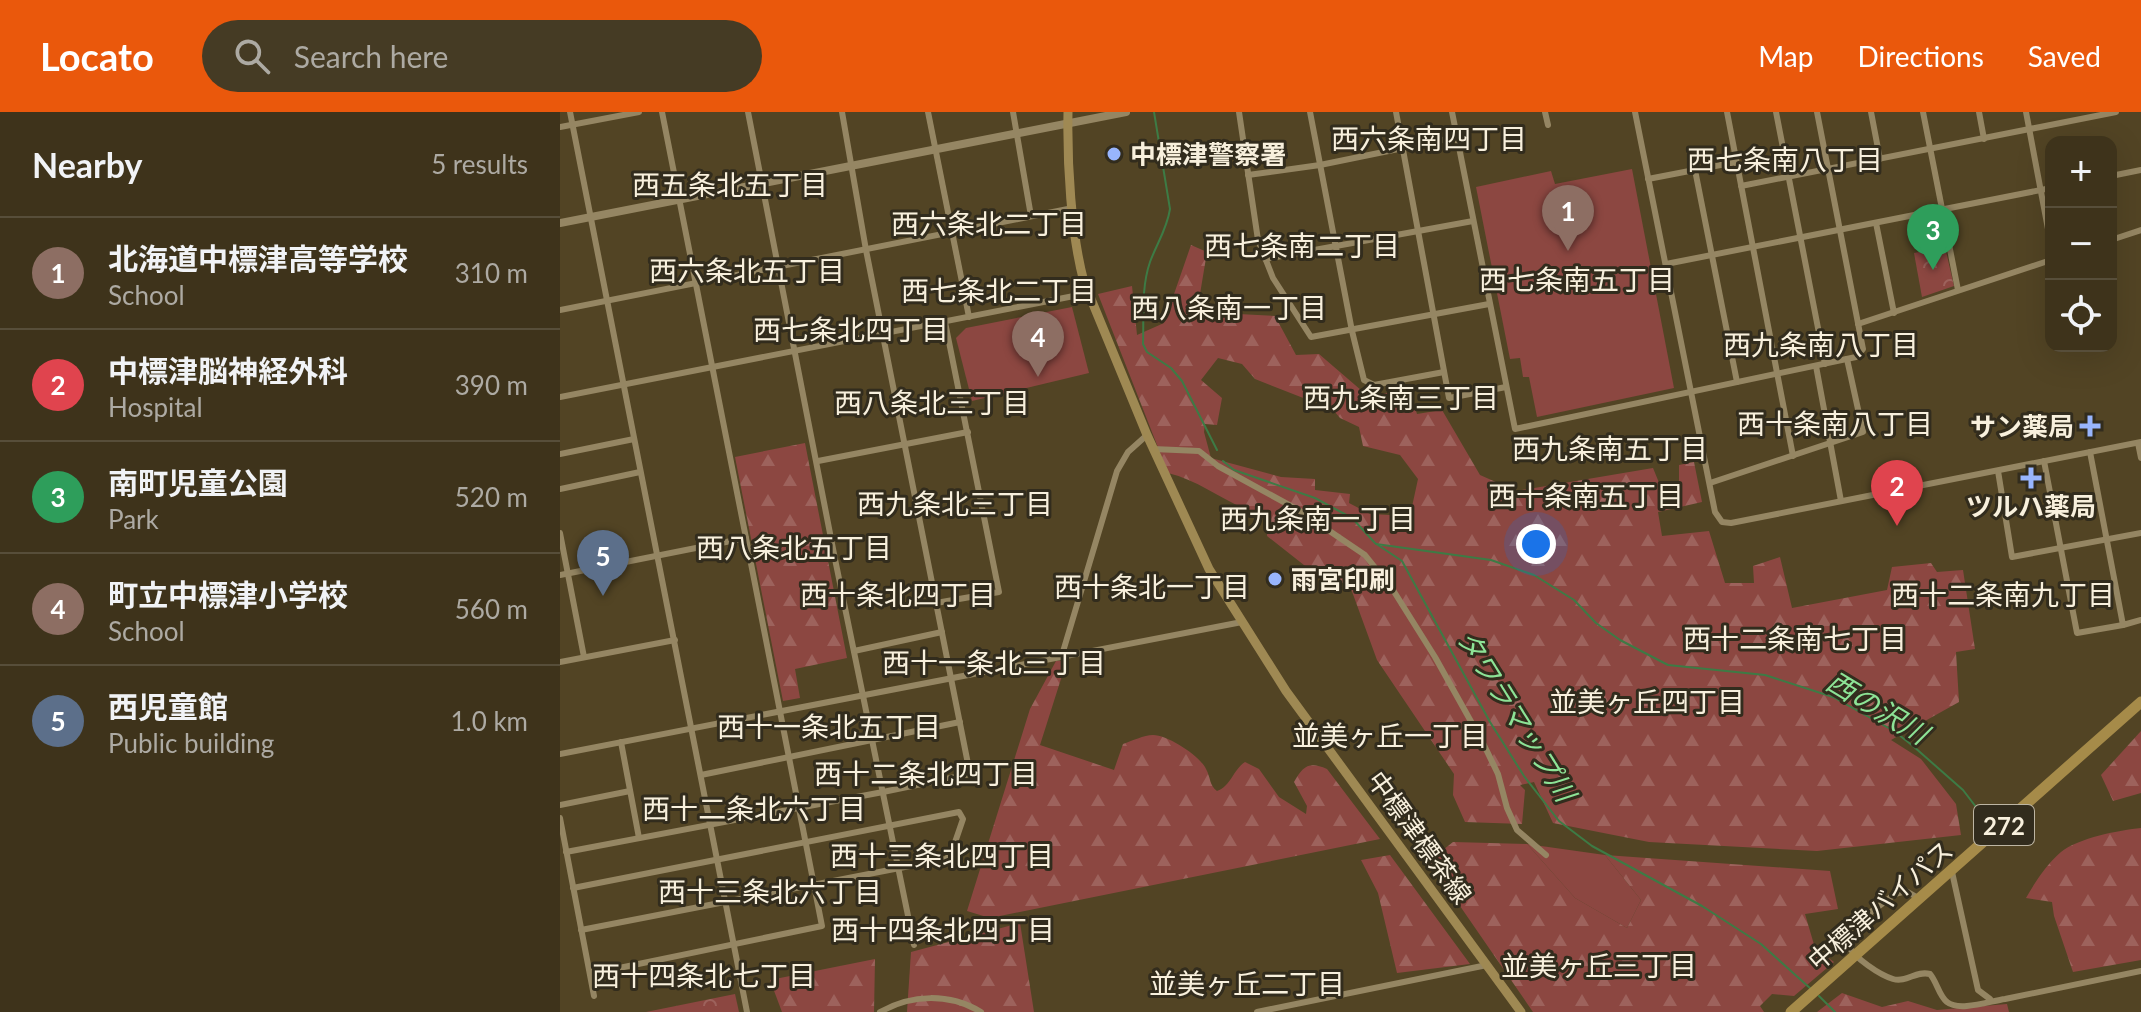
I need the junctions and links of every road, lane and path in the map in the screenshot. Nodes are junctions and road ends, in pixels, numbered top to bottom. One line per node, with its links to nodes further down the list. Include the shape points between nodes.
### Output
1 (570, 112): 26 (street)
2 (639, 112): 26 (street)
3 (662, 112): 51 (street)
4 (748, 112): 47 (street)
5 (842, 112): 39 (street)
6 (928, 112): 34 (street)
7 (1013, 112): 30 (street)
8 (1068, 112): 25 (main road, 中標津標茶線)
9 (1126, 112): 25 (main road)
10 (1239, 112): 43 (street)
11 (1310, 112): 38 (street)
12 (1396, 112): 33 (street)
13 (1452, 112): 31 (street)
14 (1545, 112): 27 (street)
15 (1635, 112): 46 (street)
16 (1727, 112): 37 (street)
17 (1776, 112): 45 (street)
18 (1817, 112): 40 (street)
19 (1871, 112): 36 (street)
20 (1923, 112): 35 (street)
21 (1979, 112): 32 (street)
22 (2026, 112): 29 (street)
23 (2116, 112): 24 (street)
24 (2078, 116): 29 (street)
25 (1068, 123): 30 (main road); 52 (main road, 中標津標茶線)
26 (572, 125): 28 (street); 56 (street)
27 (1548, 125)
28 (560, 127)
29 (2030, 130): 32 (street); 50 (street)
30 (1017, 133): 34 (main road); 55 (street)
31 (1457, 137): 33 (street); 57 (street)
32 (1984, 139): 35 (street)
33 (1402, 148): 38 (street); 62 (street)
34 (935, 149): 39 (main road); 63 (street)
35 (1930, 149): 36 (street); 53 (street)
36 (1880, 159): 40 (street)
37 (1736, 162): 41 (street); 48 (street)
38 (1320, 165): 43 (street); 66 (street)
39 (852, 166): 47 (main road); 68 (street)
40 (1828, 169): 45 (street); 60 (street)
41 (1695, 170): 46 (street); 69 (street)
42 (2141, 170): 44 (street)
43 (1248, 175): 70 (street)
44 (2117, 175)
45 (1789, 177): 48 (street); 64 (street)
46 (1648, 179): 72 (street)
47 (762, 183): 51 (main road); 73 (street)
48 (1741, 186): 67 (street)
49 (2045, 189): 50 (street)
50 (2041, 190): 53 (street); 54 (street)
51 (679, 200): 56 (main road); 74 (street)
52 (1073, 208): 55 (street); 76 (main road, 中標津標茶線, via 1077,257)
53 (1941, 210): 59 (street); 75 (street)
54 (2045, 212)
55 (1031, 216): 63 (street)
56 (591, 217): 58 (main road); 77 (street)
57 (1473, 221): 62 (street); 78 (street)
58 (560, 223)
59 (1876, 223): 60 (street); 80 (street)
60 (1839, 230): 64 (street); 84 (street)
61 (2141, 230): 65 (street)
62 (1418, 231): 66 (street); 81 (street)
63 (952, 232): 68 (street); 82 (street)
64 (1800, 238): 67 (street); 89 (street)
65 (2117, 238)
66 (1336, 246): 70 (street); 85 (street)
67 (1754, 247): 69 (street); 93 (street)
68 (866, 250): 73 (street); 86 (street)
69 (1712, 255): 72 (street); 94 (street)
70 (1265, 259): 85 (street, via 1311,337)
71 (2045, 262): 75 (street)
72 (1666, 264): 97 (street)
73 (778, 267): 74 (street); 87 (street)
74 (695, 284): 77 (street); 91 (street)
75 (1958, 290): 80 (street)
76 (1089, 293): 82 (street); 100 (main road, 中標津標茶線)
77 (606, 301): 79 (street); 95 (street)
78 (1489, 304): 81 (street); 96 (street)
79 (560, 310)
80 (1894, 313): 84 (street)
81 (1434, 314): 85 (street); 92 (street)
82 (969, 317): 83 (street)
83 (945, 322): 86 (street); 99 (street)
84 (1858, 324): 88 (street, via 1863,349)
85 (1352, 331): 92 (street, via 1368,383)
86 (882, 334): 87 (street); 104 (street)
87 (796, 350): 91 (street); 110 (street)
88 (1847, 359): 89 (street); 103 (street, via 1863,432)
89 (1825, 364): 90 (street)
90 (1816, 366): 93 (street); 103 (street)
91 (711, 368): 95 (street); 119 (street)
92 (1444, 372): 96 (street, via 1449,398)
93 (1777, 374): 94 (street); 108 (street)
94 (1737, 382): 97 (street)
95 (623, 385): 98 (street); 101 (street)
96 (1506, 387): 97 (street, via 1515,429)
97 (1691, 392): 114 (street)
98 (560, 397)
99 (968, 432): 104 (street); 124 (street, via 999,592)
100 (1147, 435): 105 (main road, 中標津標茶線); 131 (street, via 1117,471)
101 (634, 439): 107 (street); 113 (street)
102 (2140, 442): 106 (street); 109 (street)
103 (1831, 443): 108 (street); 116 (street)
104 (906, 445): 110 (street); 124 (street)
105 (1153, 449): 126 (main road, 中標津標茶線, via 1209,569); 155 (street, via 1199,451 1365,555 1393,590 1483,743 1517,830)
106 (2090, 452): 111 (street); 120 (street)
107 (560, 454)
108 (1793, 456): 114 (street)
109 (2141, 458)
110 (818, 461): 130 (street)
111 (2044, 461): 112 (street); 121 (street)
112 (1998, 471): 116 (street); 121 (street, via 2012,557)
113 (640, 472): 115 (street); 122 (street)
114 (1710, 483): 116 (street, via 1716,517 1725,523)
115 (560, 489)
116 (1841, 501)
117 (560, 533): 123 (street)
118 (2141, 533): 120 (street)
119 (746, 538): 122 (street); 137 (street)
120 (2106, 539): 121 (street); 127 (street)
121 (2062, 548): 127 (street, via 2077,633)
122 (657, 557): 123 (street); 129 (street)
123 (564, 574): 132 (street)
124 (936, 603): 128 (street)
125 (2141, 620): 127 (street)
126 (1242, 622): 131 (street); 166 (main road, 中標津標茶線, via 1286,691)
127 (2123, 625)
128 (942, 632): 130 (street); 134 (street)
129 (675, 640): 132 (street); 139 (street)
130 (854, 651): 135 (street)
131 (1062, 655): 134 (street)
132 (584, 657): 133 (street)
133 (560, 662)
134 (950, 678): 135 (street); 138 (street)
135 (863, 694): 137 (street); 140 (street)
136 (2141, 702): 158 (highway, 中標津バイパス / 272)
137 (779, 711): 139 (street); 143 (street)
138 (960, 722): 140 (street); 146 (street, via 970,774)
139 (692, 728): 141 (street); 144 (street)
140 (872, 740): 143 (street); 146 (street)
141 (621, 742): 142 (street); 145 (street)
142 (560, 754)
143 (789, 756): 144 (street); 148 (street)
144 (701, 775): 150 (street)
145 (630, 791): 147 (street); 152 (street)
146 (883, 792): 148 (street); 151 (street)
147 (560, 805)
148 (799, 806): 150 (street); 153 (street)
149 (560, 818): 154 (street)
150 (710, 825): 152 (street); 156 (street)
151 (890, 826): 153 (street); 157 (street); 157 (street, via 959,812 963,819 946,859)
152 (639, 838): 154 (street)
153 (806, 841): 156 (street); 159 (street)
154 (566, 852): 160 (street)
155 (1546, 855)
156 (717, 859): 160 (street); 162 (street)
157 (898, 867): 159 (street); 165 (street)
158 (1952, 872): 161 (highway, 中標津バイパス / 272); 170 (street, via 1978,990)
159 (814, 883): 162 (street); 164 (street, via 822,926)
160 (573, 888): 163 (street)
161 (1920, 899): 170 (street, via 1906,891 1895,894 1851,927 1848,944 1866,963 1894,979 1930,974 1952,1005 1968,1007); 176 (highway, 中標津バイパス / 272)
162 (725, 901): 163 (street); 164 (street)
163 (581, 930): 168 (street)
164 (734, 945): 168 (street); 171 (street)
165 (914, 945)
166 (1487, 965): 174 (street); 175 (main road, 中標津標茶線)
167 (2141, 971): 170 (street)
168 (590, 974): 169 (street)
169 (594, 996)
170 (1990, 999)
171 (747, 1012)
172 (880, 1012): 173 (street, via 919,998)
173 (981, 1012)
174 (1257, 1012)
175 (1521, 1012)
176 (1791, 1012)

